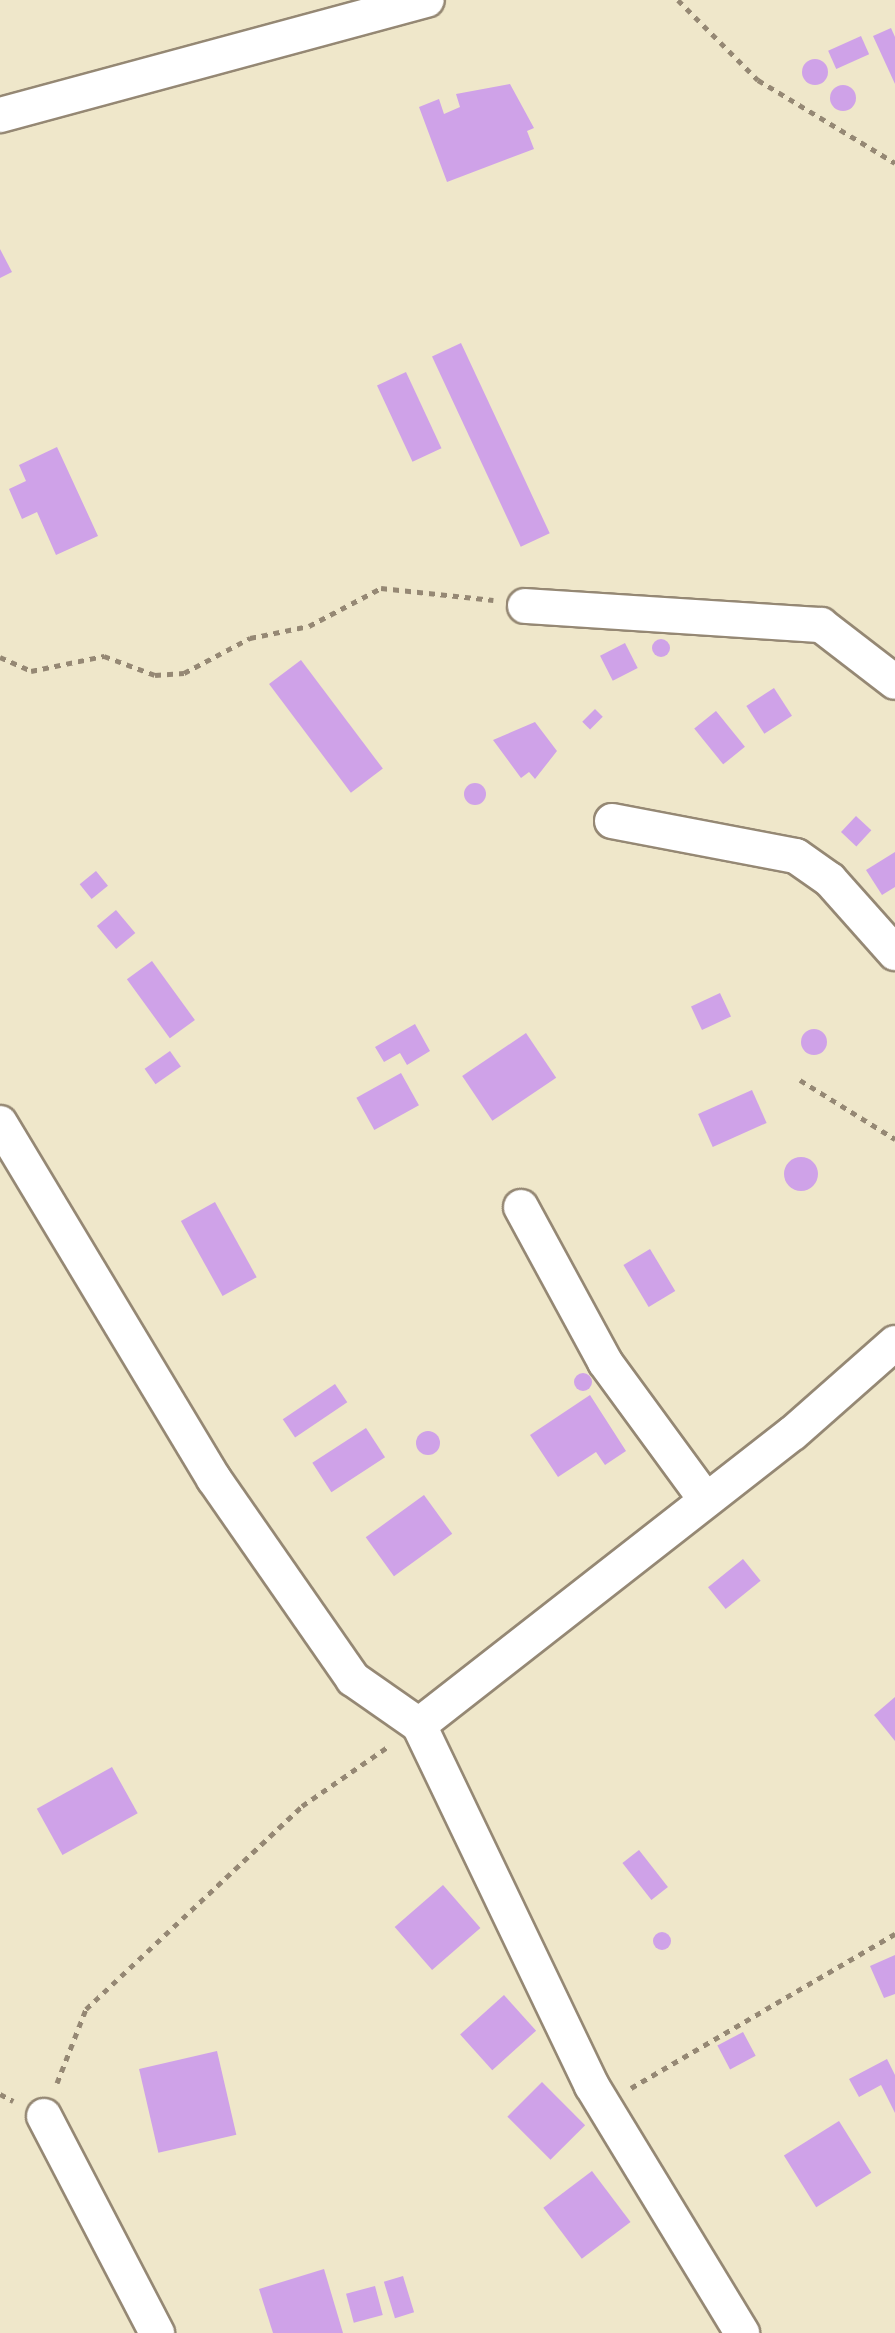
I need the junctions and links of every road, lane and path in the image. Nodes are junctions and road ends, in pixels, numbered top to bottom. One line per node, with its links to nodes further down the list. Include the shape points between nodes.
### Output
1 (427, 0): 3 (street)
2 (678, 0): 4 (path, via 758,80)
3 (0, 115)
4 (895, 163)
5 (525, 606): 6 (path, via 405,585 381,588 309,626 250,638 184,673 155,675 104,656 31,671); 7 (street, via 821,625)
6 (0, 657)
7 (895, 682)
8 (612, 821): 9 (street, via 718,835 796,856 830,880)
9 (895, 953)
10 (800, 1080): 12 (path)
11 (0, 1123): 16 (street, via 214,1479 353,1679)
12 (895, 1139)
13 (521, 1207): 15 (street, via 605,1362)
14 (895, 1343): 15 (street)
15 (706, 1500): 16 (street)
16 (419, 1725): 18 (street); 19 (path, via 302,1806 86,2009)
17 (895, 1934): 18 (path)
18 (602, 2104): 21 (street)
19 (44, 2116): 20 (street)
20 (157, 2333)
21 (742, 2333)

